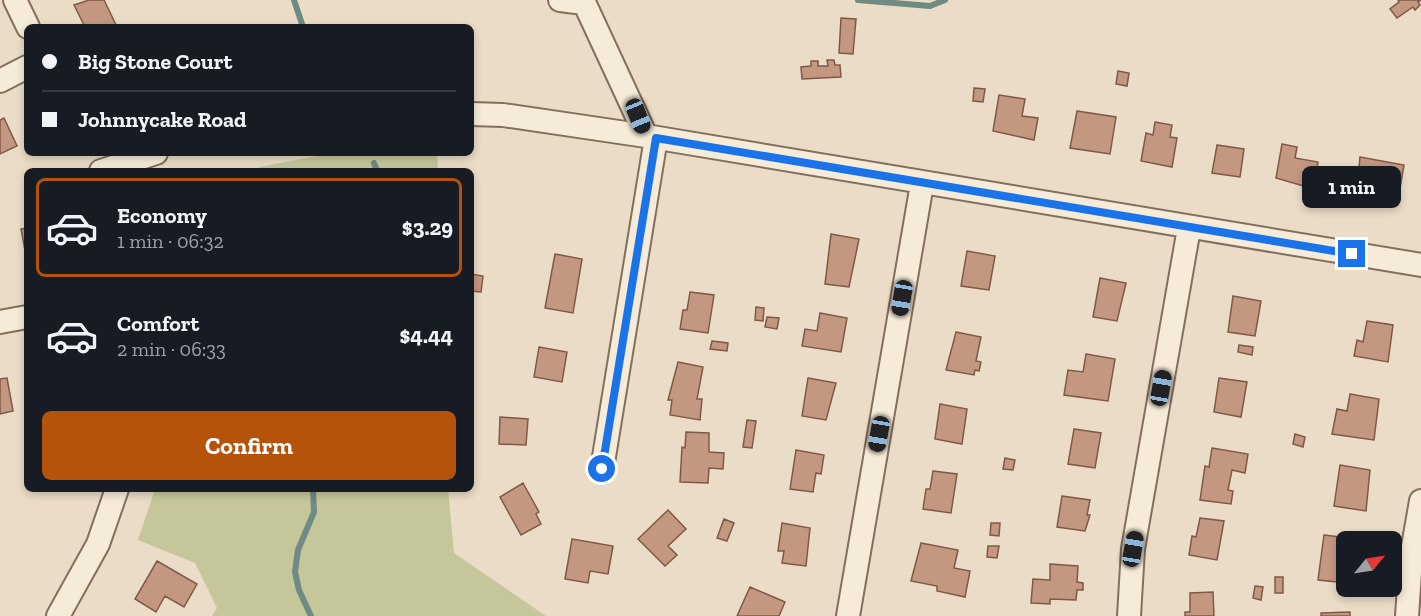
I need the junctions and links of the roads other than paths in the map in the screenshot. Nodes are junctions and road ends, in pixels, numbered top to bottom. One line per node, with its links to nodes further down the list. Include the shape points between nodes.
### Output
1 (15, 0): 4 (street)
2 (560, 0): 3 (street)
3 (584, 1): 8 (street)
4 (27, 24)
5 (24, 69): 6 (street)
6 (0, 81)
7 (474, 114): 8 (street)
8 (651, 137): 11 (street); 16 (street)
9 (147, 156): 10 (street)
10 (110, 168)
11 (922, 184): 12 (street); 20 (street)
12 (1189, 228): 13 (street); 21 (street, via 1133,549)
13 (1421, 265)
14 (24, 318): 15 (street)
15 (0, 322)
16 (602, 469)
17 (116, 492): 19 (street, via 98,544)
18 (1421, 501): 22 (street, via 1411,558)
19 (58, 616)
20 (848, 616)
21 (1129, 616)
22 (1407, 616)

